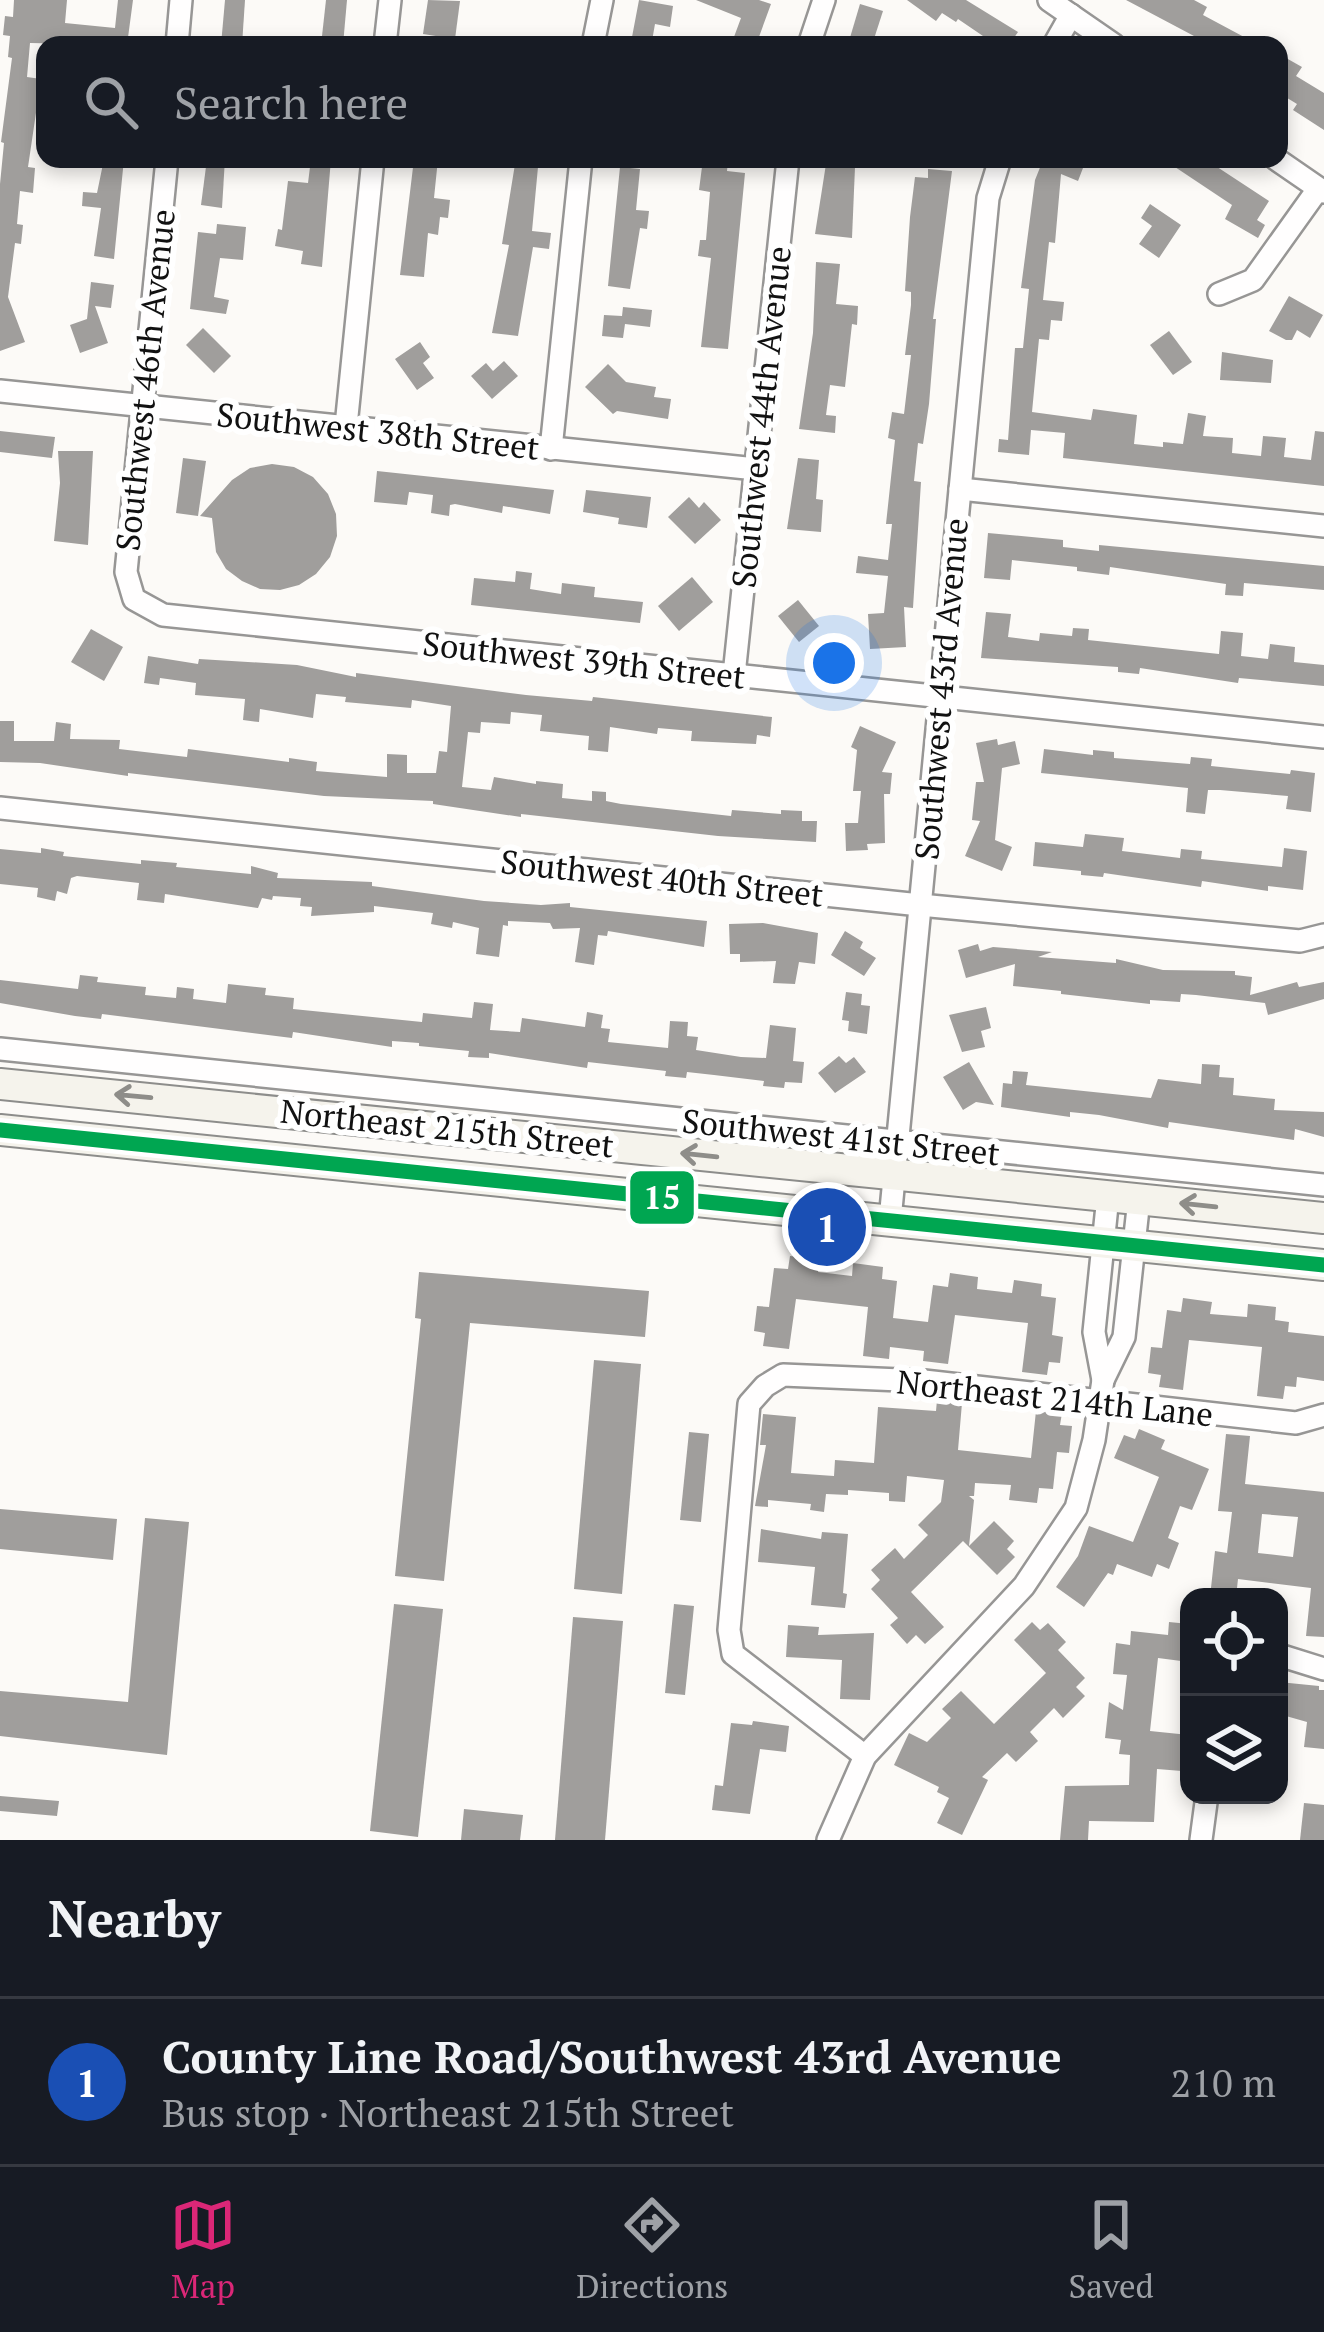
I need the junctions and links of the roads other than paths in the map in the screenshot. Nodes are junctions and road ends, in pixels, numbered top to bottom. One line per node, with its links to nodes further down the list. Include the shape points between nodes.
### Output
1 (182, 0): 7 (street)
2 (390, 0): 8 (street)
3 (602, 0): 9 (street)
4 (824, 0): 10 (street)
5 (1049, 0): 6 (street)
6 (1071, 15): 11 (street); 12 (street)
7 (178, 36)
8 (387, 36)
9 (595, 36)
10 (811, 36)
11 (1059, 36)
12 (1101, 36)
13 (1288, 167): 19 (street)
14 (166, 168): 22 (street, Southwest 46th Avenue)
15 (373, 168): 23 (street)
16 (580, 168): 24 (street)
17 (787, 168): 25 (street, Southwest 44th Avenue)
18 (997, 168): 26 (street, Southwest 43rd Avenue)
19 (1321, 190): 20 (street, via 1253,280)
20 (1219, 294)
21 (0, 391): 22 (street, Southwest 38th Street)
22 (144, 406): 23 (street, Southwest 38th Street); 28 (street, Southwest 46th Avenue, via 126,572)
23 (346, 426): 24 (street, Southwest 38th Street)
24 (551, 448): 25 (street, Southwest 38th Street)
25 (756, 469): 29 (street, Southwest 44th Avenue)
26 (960, 489): 27 (street); 30 (street, Southwest 43rd Avenue)
27 (1324, 526)
28 (134, 599): 29 (street, Southwest 39th Street, via 163,615)
29 (734, 675): 30 (street, Southwest 39th Street)
30 (940, 700): 31 (street, Southwest 39th Street); 33 (street, Southwest 43rd Avenue)
31 (1324, 737)
32 (0, 808): 33 (street, Southwest 40th Street)
33 (920, 905): 34 (street, Southwest 40th Street, via 1300,940); 40 (street, Southwest 43rd Avenue)
34 (1324, 935)
35 (0, 1049): 36 (street, Southwest 41st Street)
36 (196, 1070): 38 (street); 40 (street, Southwest 41st Street)
37 (0, 1084): 38 (street, Northeast 215th Street, one-way to 37)
38 (193, 1102): 41 (street, Northeast 215th Street, one-way to 38)
39 (0, 1130): 45 (street, Northeast 215th Street)
40 (898, 1142): 41 (street, Southwest 43rd Avenue); 42 (street, Southwest 41st Street)
41 (895, 1174): 43 (street, Northeast 215th Street); 45 (street, Southwest 43rd Avenue)
42 (1324, 1185)
43 (1124, 1198): 44 (street, Northeast 215th Street, one-way to 43); 46 (street); 47 (street)
44 (1324, 1218)
45 (890, 1220): 46 (street, Northeast 215th Street)
46 (1102, 1243): 47 (street, Northeast 215th Street); 49 (street)
47 (1134, 1246): 48 (street, Northeast 215th Street); 50 (street)
48 (1324, 1265)
49 (1096, 1309): 50 (street); 51 (street)
50 (1127, 1313): 51 (street)
51 (1102, 1391): 52 (street, Northeast 214th Lane, via 1296,1424); 55 (street, via 1076,1508 1024,1586); 55 (street, Northeast 214th Lane, via 784,1375 749,1404 733,1654)
52 (1324, 1414)
53 (1288, 1658): 54 (street)
54 (1324, 1669)
55 (866, 1756): 57 (street)
56 (1206, 1804): 58 (street)
57 (828, 1840)
58 (1201, 1840)

